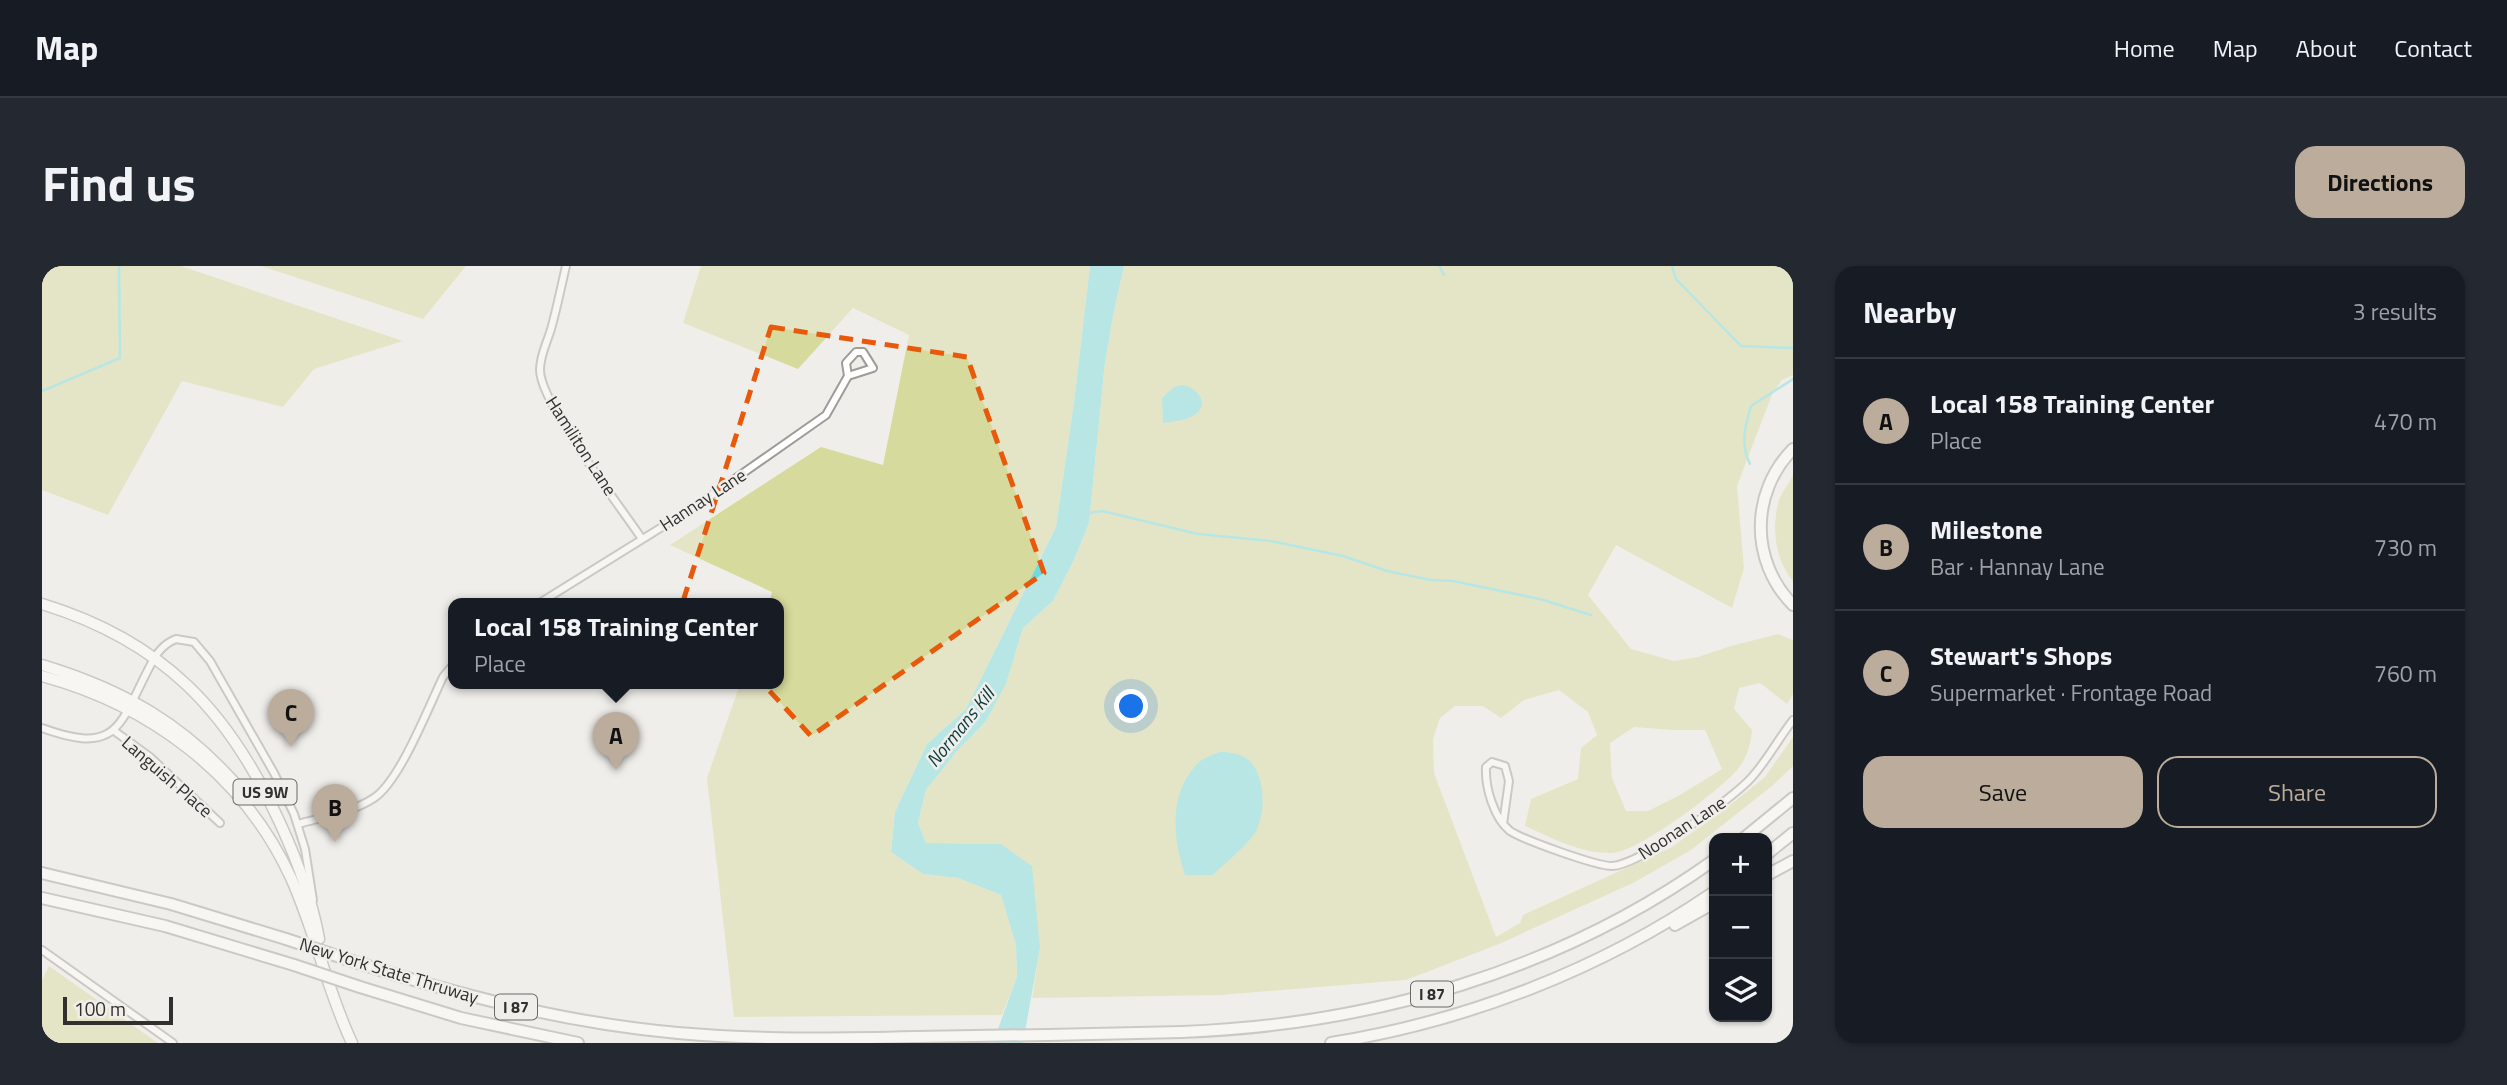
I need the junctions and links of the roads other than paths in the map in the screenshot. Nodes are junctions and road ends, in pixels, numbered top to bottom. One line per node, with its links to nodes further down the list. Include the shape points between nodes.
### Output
1 (566, 266): 5 (street, Hamiliton Lane, via 541,357 543,388)
2 (848, 376): 2 (street, Hannay Lane, via 846,363 856,352 863,352 873,368); 5 (street, Hannay Lane, via 826,415)
3 (1793, 449): 9 (highway, via 1770,483 1760,523 1768,568)
4 (1793, 458): 6 (highway, via 1774,491 1767,531 1774,563)
5 (642, 539): 7 (street, Hannay Lane)
6 (1793, 595)
7 (548, 598)
8 (42, 603): 10 (main road, US 9W, via 105,628)
9 (1793, 605)
10 (155, 657): 14 (street); 20 (street, via 176,639 190,640 201,648 269,764); 32 (main road, US 9W, via 205,703 247,759 285,833)
11 (42, 665): 14 (main road, via 99,684)
12 (448, 671): 20 (street, via 382,793 365,804)
13 (42, 677): 14 (main road, US 9W)
14 (131, 705): 17 (street); 35 (main road, US 9W, via 200,757 266,832 291,879)
15 (1793, 720): 21 (street, Noonan Lane, via 1743,786 1684,829 1624,864 1597,863 1516,835)
16 (42, 728): 17 (street, via 85,739)
17 (113, 730): 19 (street, Languish Place, via 150,757)
18 (1793, 798): 22 (highway)
19 (220, 823)
20 (298, 824): 32 (street)
21 (1503, 824): 21 (street, via 1509,775 1505,766 1492,762 1486,767 1486,778)
22 (1750, 833)
23 (1793, 833): 24 (highway)
24 (1772, 850)
25 (1793, 861): 27 (highway)
26 (1709, 863): 28 (highway, New York State Thruway / I 87, bridge, via 1585,936 1512,967 1374,1009 1278,1025 1202,1031 768,1039 649,1030 505,1005 153,899)
27 (1772, 872)
28 (42, 873)
29 (1709, 895): 33 (highway, I 87)
30 (42, 898): 38 (highway, New York State Thruway / I 87, bridge, via 165,926 461,1018)
31 (1709, 906): 33 (highway, via 1635,946)
32 (315, 913): 35 (main road, US 9W)
33 (1625, 945): 39 (highway, I 87, via 1476,1008)
34 (42, 950): 36 (street)
35 (322, 958): 37 (main road, US 9W)
36 (173, 1043)
37 (352, 1043)
38 (578, 1043)
39 (1331, 1043)

